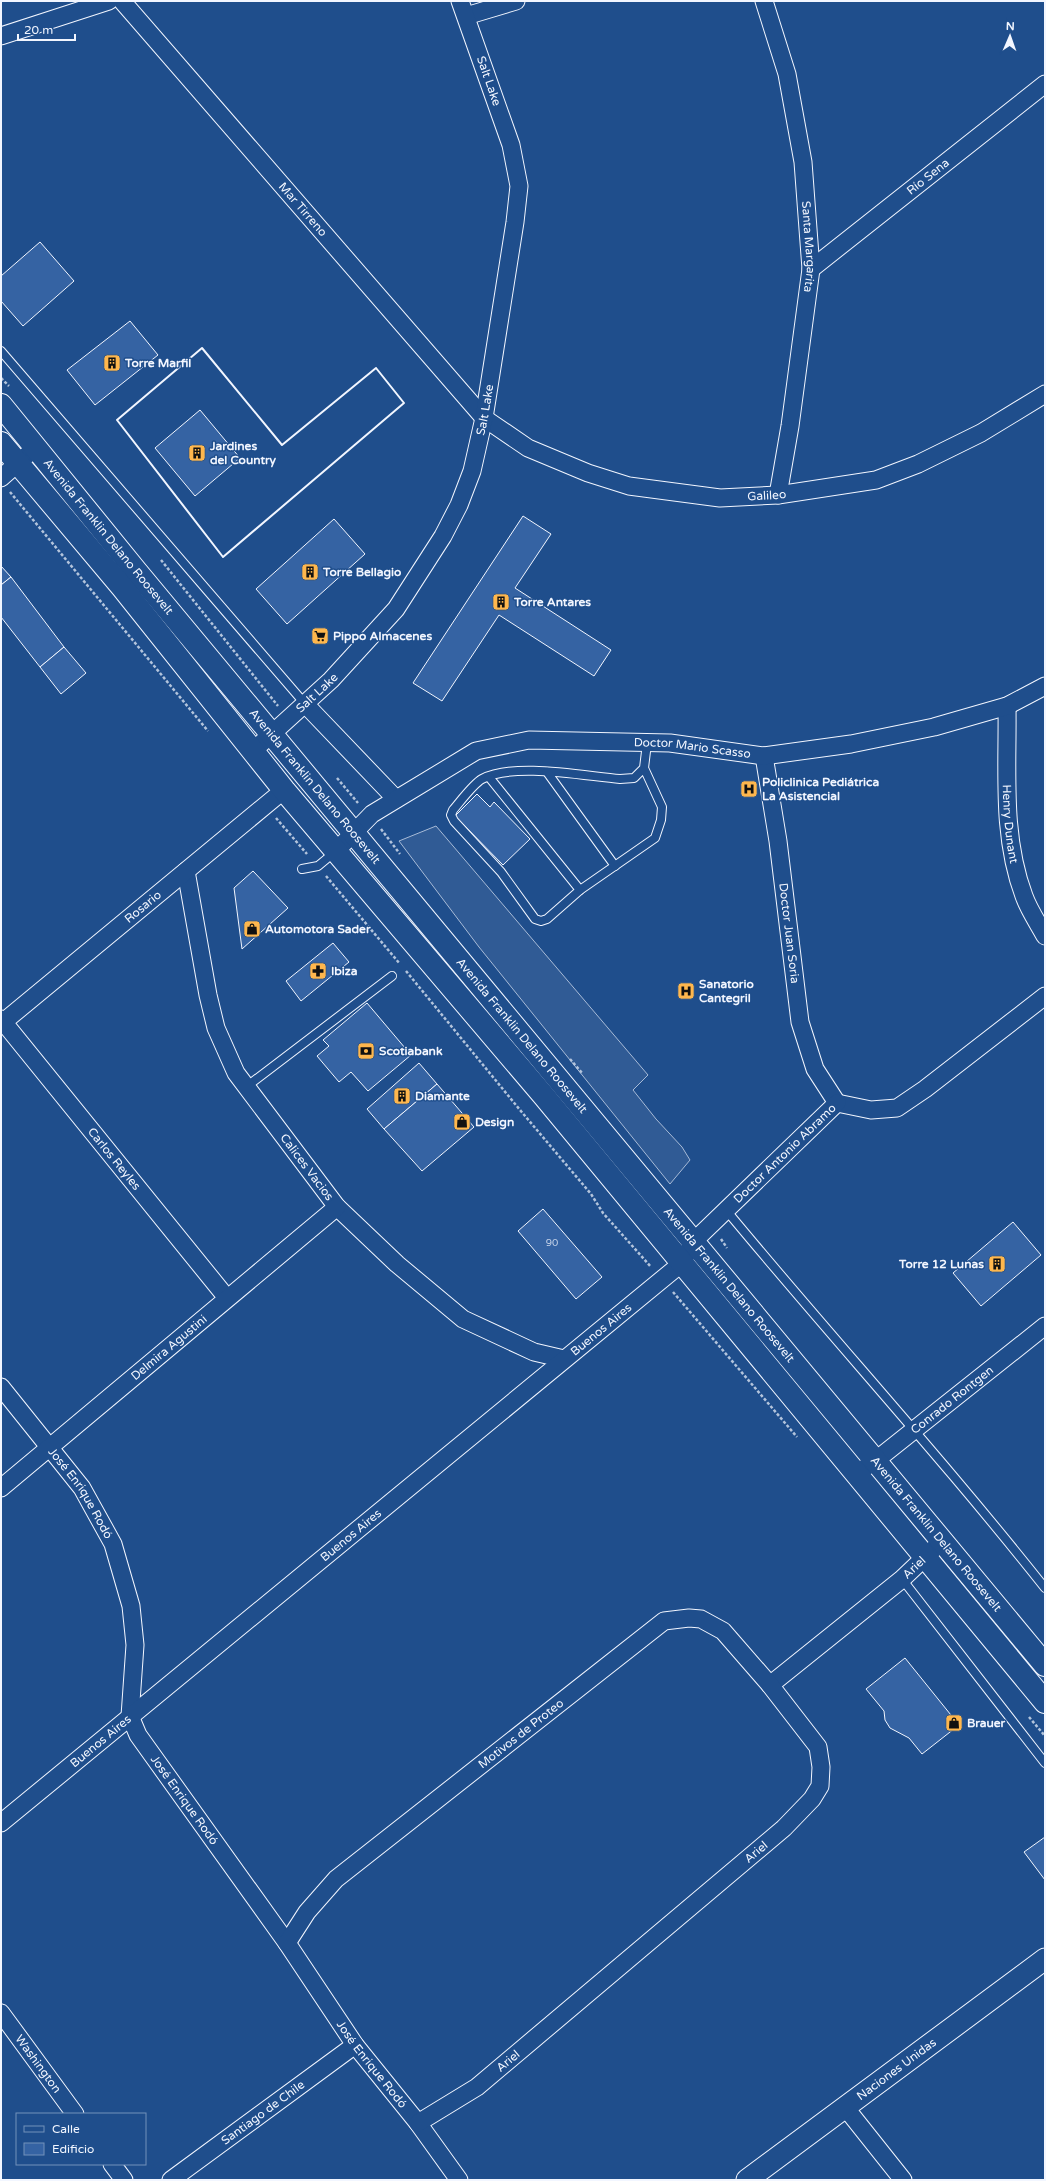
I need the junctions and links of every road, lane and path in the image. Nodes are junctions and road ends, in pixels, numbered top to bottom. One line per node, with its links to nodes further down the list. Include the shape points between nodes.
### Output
1 (109, 1): 6 (street)
2 (122, 1): 12 (street, Mar Tirreno)
3 (516, 1): 5 (street)
4 (764, 1): 8 (street, Santa Margarita, via 789,82 803,162)
5 (463, 9): 12 (street, Salt Lake, via 511,145 519,186 516,222)
6 (1, 36)
7 (1045, 84): 8 (street, Río Sena)
8 (811, 268): 17 (street, Santa Margarita)
9 (1, 351): 19 (lane)
10 (1045, 394): 17 (street, Galileo, via 981,432 918,464 876,480)
11 (1, 405): 14 (main road, Avenida Franklin Delano Roosevelt)
12 (484, 418): 17 (street, Galileo, via 528,448 629,486 720,498); 19 (street, Salt Lake, via 472,471 443,536 396,608)
13 (1, 443): 15 (main road, Avenida Franklin Delano Roosevelt)
14 (35, 448): 15 (street); 21 (main road, Avenida Franklin Delano Roosevelt)
15 (18, 463): 16 (street); 24 (main road, Avenida Franklin Delano Roosevelt)
16 (3, 482): 22 (path)
17 (778, 495)
18 (1045, 686): 20 (street, Doctor Mario Scasso)
19 (306, 705): 21 (street, Salt Lake); 30 (street)
20 (1007, 706): 25 (street, Doctor Mario Scasso, via 927,728 851,744); 39 (street, Henry Dunant, via 1008,815 1013,856 1024,896)
21 (272, 733): 24 (street, Salt Lake); 32 (main road, Avenida Franklin Delano Roosevelt)
22 (213, 737)
23 (647, 743): 25 (street, Doctor Mario Scasso, via 670,743); 26 (lane); 30 (street, Doctor Mario Scasso, via 529,740 476,751)
24 (254, 750): 29 (main road, Avenida Franklin Delano Roosevelt)
25 (764, 756): 44 (street, Doctor Juan Soria, via 778,841 800,1022 815,1069)
26 (644, 768): 27 (lane, via 634,778 620,779); 35 (lane, via 662,807 661,820 655,838)
27 (547, 772): 28 (lane, via 525,770); 35 (lane)
28 (489, 777): 38 (lane); 38 (lane, via 481,779 452,810 454,821 501,872 535,918 541,921 547,919)
29 (284, 790): 31 (street, Rosario); 33 (main road, Avenida Franklin Delano Roosevelt)
30 (396, 799): 32 (street, Doctor Mario Scasso, via 372,814)
31 (265, 805): 34 (path); 37 (street, Rosario)
32 (354, 831): 33 (street, Doctor Mario Scasso); 47 (main road, Avenida Franklin Delano Roosevelt)
33 (336, 851): 34 (lane); 48 (main road, Avenida Franklin Delano Roosevelt)
34 (318, 866): 36 (lane); 49 (path, via 575,1174 603,1214)
35 (615, 866): 38 (lane)
36 (302, 869)
37 (186, 871): 42 (street, Rosario); 43 (street, Calices Vacios, via 216,1028 236,1073)
38 (580, 890)
39 (1045, 936)
40 (392, 976): 43 (lane)
41 (1045, 996): 44 (street, Doctor Antonio Abramo, via 897,1108 871,1110)
42 (2, 1022): 50 (street, Carlos Reyles)
43 (246, 1087): 45 (street, Calices Vacios)
44 (837, 1102): 46 (street, Doctor Antonio Abramo)
45 (337, 1207): 50 (street, Delmira Agustini); 52 (street, Calices Vacios, via 397,1264 463,1320 534,1352)
46 (726, 1210): 47 (street, Doctor Antonio Abramo); 54 (lane)
47 (693, 1242): 48 (street, Buenos Aires); 57 (main road, Avenida Franklin Delano Roosevelt)
48 (682, 1263): 49 (street, Buenos Aires); 57 (main road, Avenida Franklin Delano Roosevelt)
49 (662, 1279): 52 (street, Buenos Aires); 55 (path)
50 (227, 1298): 56 (street, Delmira Agustini)
51 (1045, 1326): 54 (street, Conrado Rontgen)
52 (564, 1359): 67 (street, Buenos Aires)
53 (1, 1388): 56 (street, José Enrique Rodó)
54 (914, 1430): 57 (street, Conrado Rontgen); 62 (lane)
55 (799, 1440)
56 (50, 1447): 58 (street, Delmira Agustini); 67 (street, José Enrique Rodó, via 82,1488 113,1544 131,1606 135,1645)
57 (866, 1467): 59 (main road, Avenida Franklin Delano Roosevelt); 60 (main road, Avenida Franklin Delano Roosevelt)
58 (1, 1488)
59 (942, 1541): 60 (street, Ariel); 63 (main road, Avenida Franklin Delano Roosevelt)
60 (926, 1558): 61 (street, Ariel); 65 (main road, Avenida Franklin Delano Roosevelt)
61 (902, 1579): 64 (street, Ariel); 69 (lane)
62 (1045, 1588)
63 (1045, 1665)
64 (770, 1685): 71 (street, Motivos de Proteo, via 723,1631 701,1619 664,1621 336,1879 307,1912); 77 (street, Ariel, via 818,1747 820,1786 812,1799 784,1828 477,2087)
65 (1045, 1702)
66 (1026, 1714): 68 (path)
67 (130, 1716): 70 (street, Buenos Aires); 71 (street, José Enrique Rodó, via 138,1735)
68 (1045, 1736)
69 (1045, 1763)
70 (1, 1823)
71 (287, 1943): 74 (street, José Enrique Rodó)
72 (1045, 1959): 75 (street, Naciones Unidas)
73 (1, 2013): 76 (street, Washington)
74 (355, 2045): 77 (street, José Enrique Rodó); 80 (street, Santiago de Chile)
75 (845, 2108): 82 (street, Naciones Unidas); 83 (street)
76 (74, 2113)
77 (418, 2123): 81 (street, José Enrique Rodó)
78 (113, 2165): 79 (street)
79 (124, 2180)
80 (171, 2180)
81 (459, 2180)
82 (747, 2180)
83 (903, 2180)

